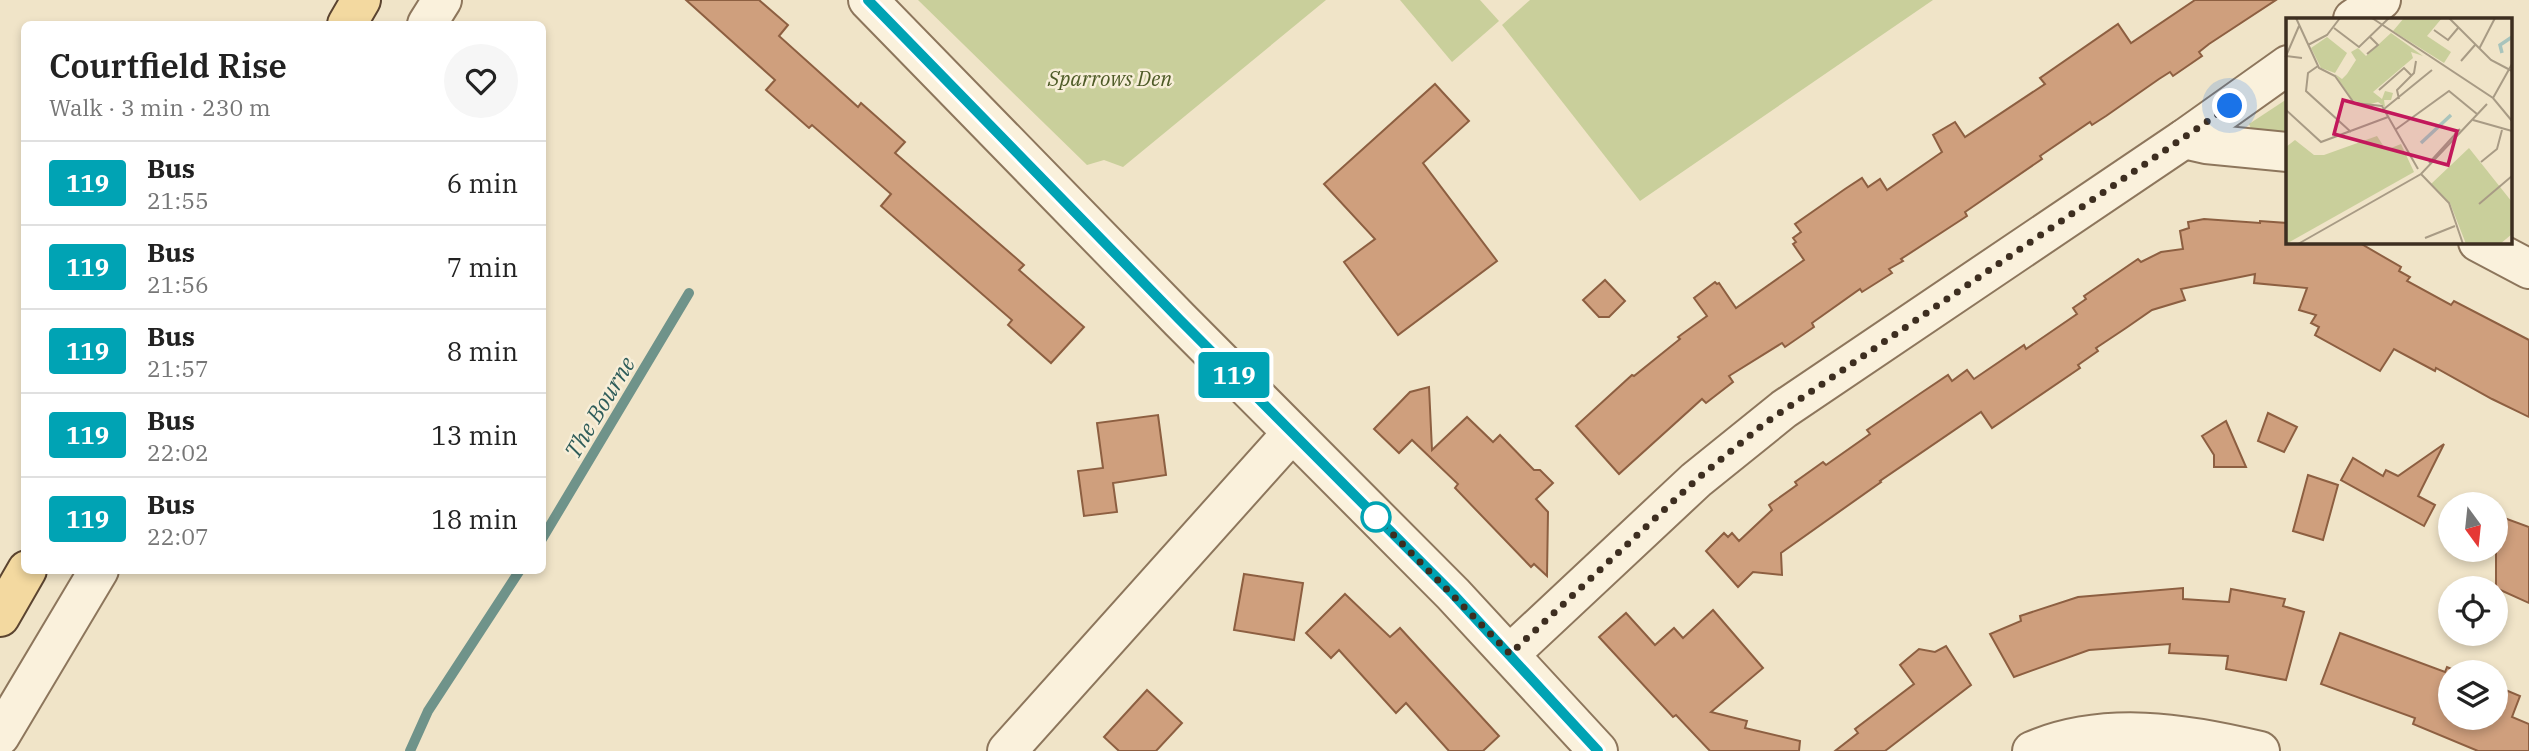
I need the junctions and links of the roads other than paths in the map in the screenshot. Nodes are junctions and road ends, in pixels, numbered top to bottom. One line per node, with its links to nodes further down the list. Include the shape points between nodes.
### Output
1 (361, 0): 6 (main road)
2 (442, 0): 7 (street)
3 (868, 0): 13 (street)
4 (2381, 0): 5 (street)
5 (2354, 18)
6 (348, 21)
7 (429, 21)
8 (2286, 66): 9 (street)
9 (2184, 139): 10 (street); 17 (street, via 1756,430)
10 (2286, 152)
11 (2480, 243): 12 (street)
12 (2529, 269)
13 (1292, 433): 17 (street); 19 (street)
14 (25, 574): 16 (main road)
15 (97, 574): 18 (street)
16 (0, 617)
17 (1510, 654): 20 (street)
18 (0, 736)
19 (1007, 751)
20 (1598, 751)
21 (2032, 751): 22 (street, via 2081,735 2142,733)
22 (2260, 751)

